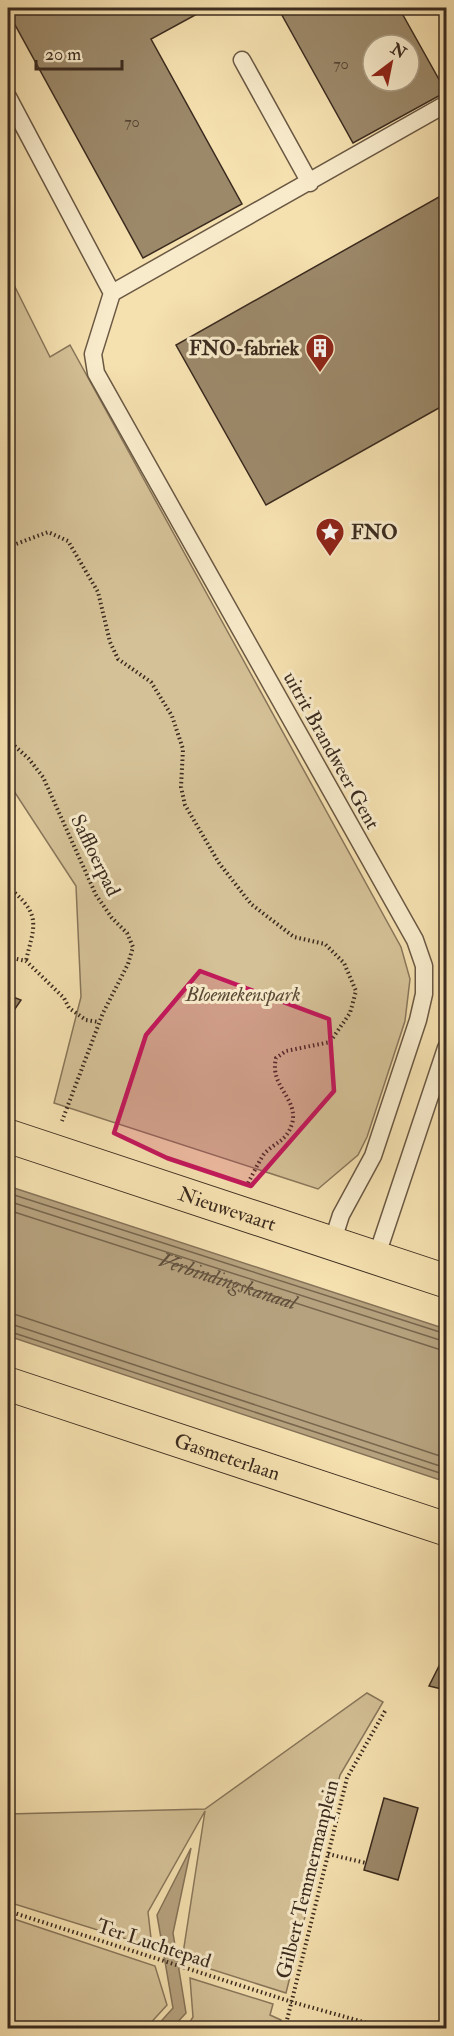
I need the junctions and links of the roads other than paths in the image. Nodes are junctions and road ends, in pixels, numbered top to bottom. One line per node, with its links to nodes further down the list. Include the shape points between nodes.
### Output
1 (242, 60): 4 (lane)
2 (8, 97): 5 (lane)
3 (447, 104): 4 (lane)
4 (310, 183): 5 (lane)
5 (112, 293): 8 (lane, uitrit Brandweer Gent, via 93,354 96,373 415,940 424,966 424,994 418,1020 374,1156 341,1215)
6 (447, 1048): 9 (lane)
7 (8, 1136): 8 (main road, Nieuwevaart)
8 (332, 1243): 9 (main road, Nieuwevaart)
9 (376, 1258): 10 (main road, Nieuwevaart)
10 (447, 1281)
11 (8, 1384): 12 (main road, Gasmeterlaan)
12 (447, 1529)

